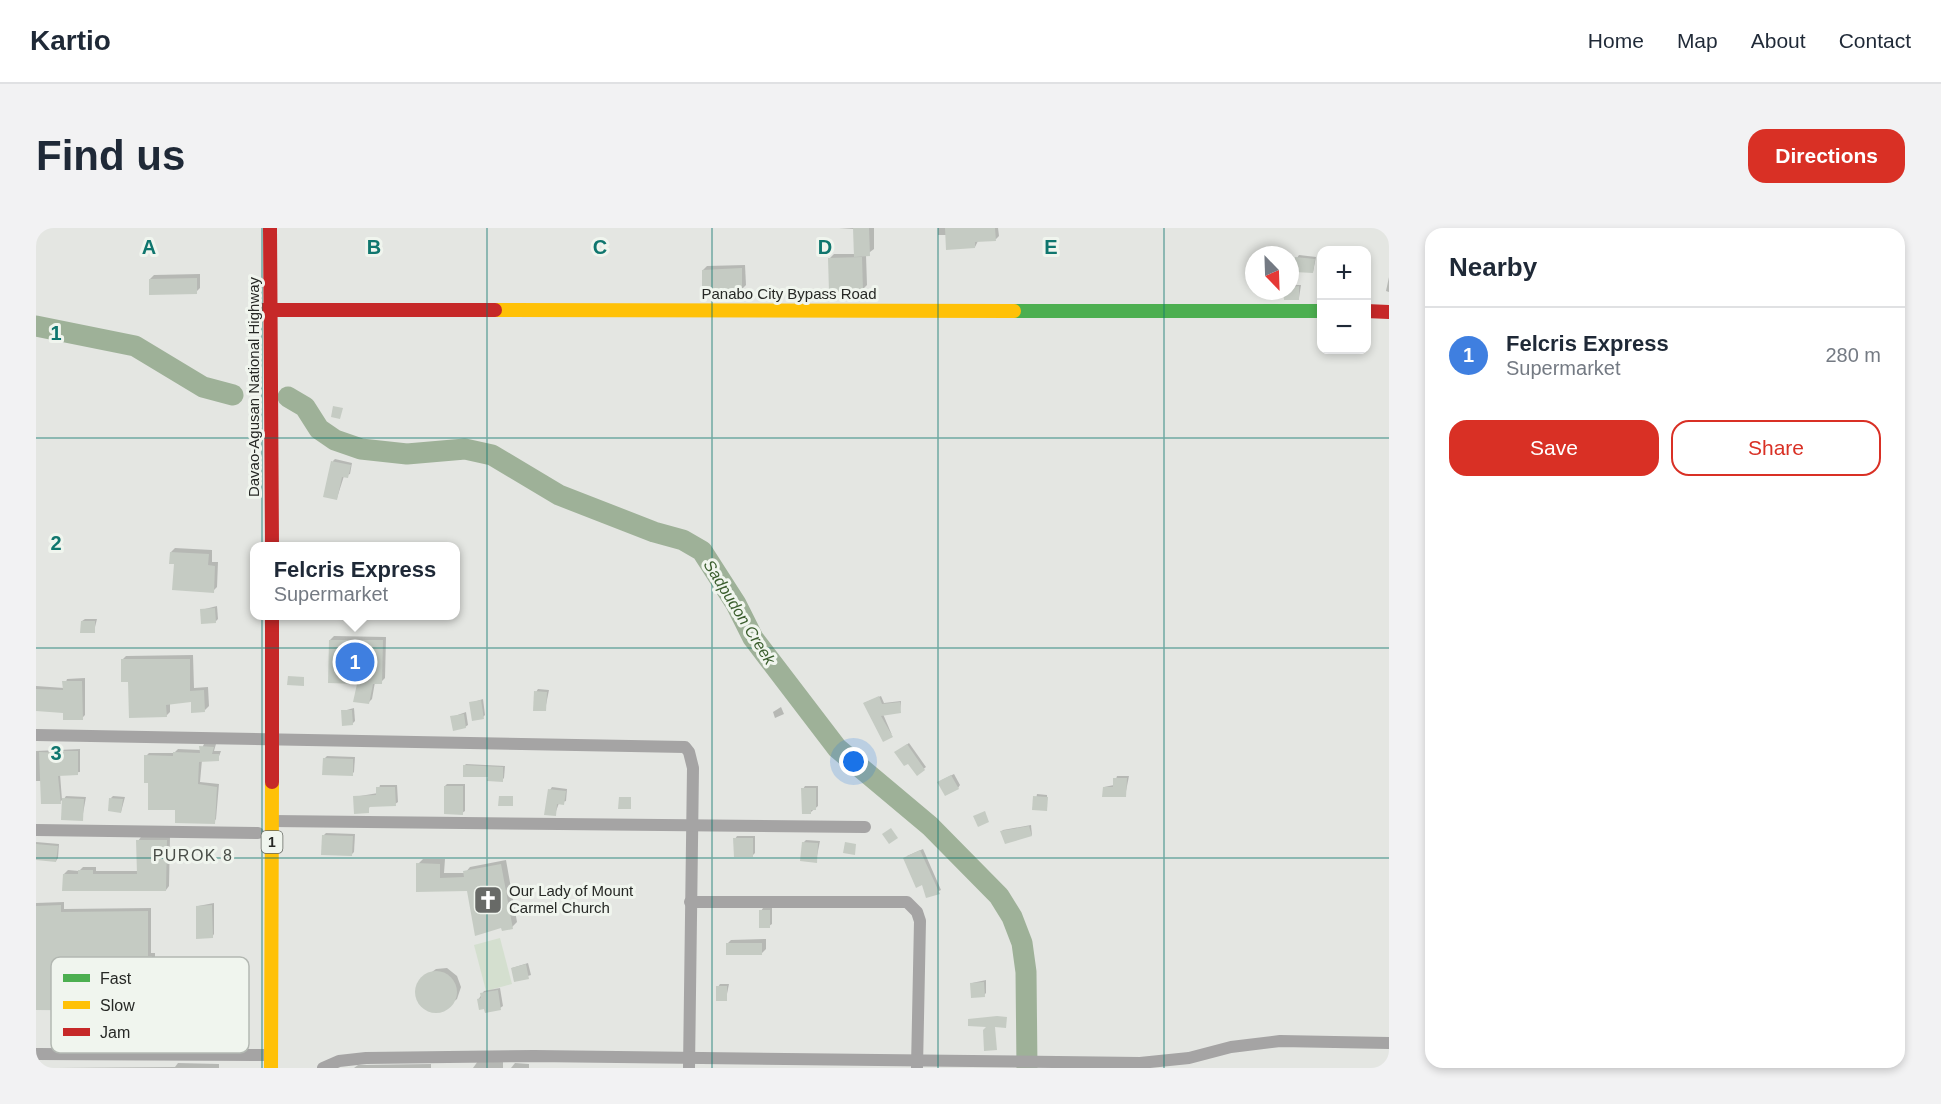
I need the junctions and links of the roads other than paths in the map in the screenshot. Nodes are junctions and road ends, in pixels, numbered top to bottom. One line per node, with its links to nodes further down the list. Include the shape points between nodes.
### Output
1 (257, 228): 3 (main road, Davao-Agusan National Highway)
2 (270, 228): 3 (main road, Davao-Agusan National Highway)
3 (264, 310): 4 (main road, Panabo City Bypass Road); 7 (main road, Davao-Agusan National Highway); 8 (main road, Davao-Agusan National Highway)
4 (1317, 311)
5 (1371, 311): 6 (main road)
6 (1389, 312)
7 (257, 491)
8 (272, 542)
9 (272, 620): 11 (main road, 1)
10 (257, 658): 11 (main road)
11 (272, 658): 13 (main road, 1)
12 (36, 735): 13 (street)
13 (273, 738): 15 (main road, 1); 16 (street, via 685,747 693,768)
14 (258, 792): 19 (main road, 1)
15 (272, 821): 16 (street); 22 (main road, 1)
16 (692, 825): 17 (street); 20 (street)
17 (865, 827)
18 (36, 830): 19 (street)
19 (257, 839)
20 (690, 902): 30 (street); 33 (street, via 907,902 920,921)
21 (256, 944): 22 (main road)
22 (272, 944): 26 (main road, 1)
23 (1389, 1043): 33 (street, via 1280,1041 1166,1061)
24 (36, 1054): 25 (street)
25 (256, 1056): 26 (street)
26 (271, 1062)
27 (462, 1062): 28 (street); 34 (street, via 352,1059)
28 (535, 1062): 29 (street)
29 (604, 1063): 30 (street)
30 (689, 1063): 31 (street)
31 (770, 1063): 32 (street)
32 (844, 1064): 33 (street)
33 (917, 1064)
34 (323, 1068)

